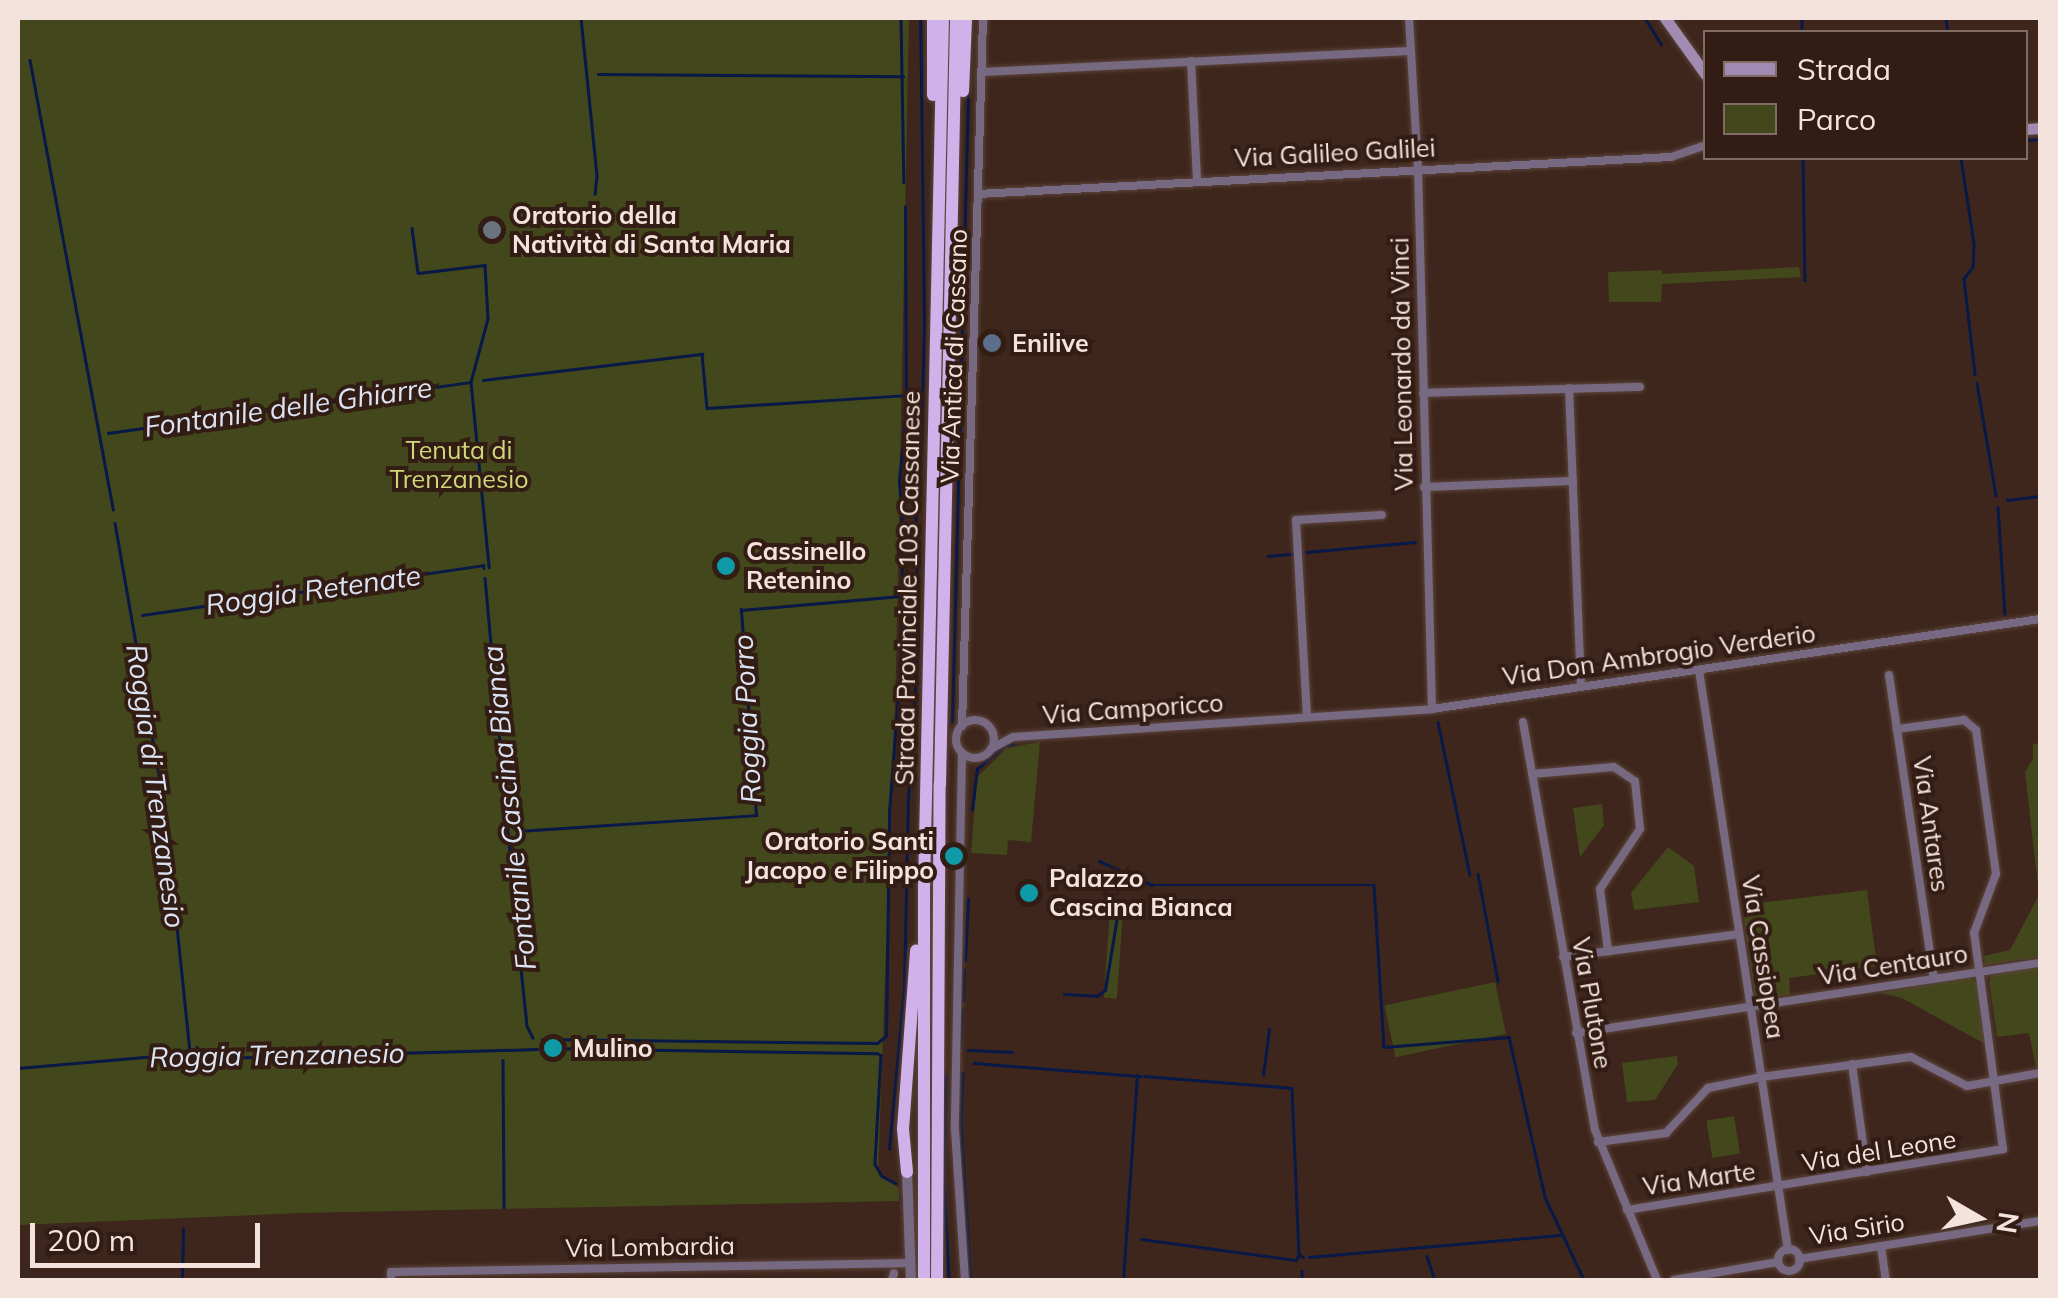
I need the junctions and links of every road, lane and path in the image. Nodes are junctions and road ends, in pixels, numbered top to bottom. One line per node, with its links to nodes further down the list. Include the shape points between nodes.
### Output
1 (933, 18): 17 (highway)
2 (943, 18): 17 (highway, Strada Provinciale 103 Cassanese)
3 (956, 18): 16 (highway, Strada Provinciale 103 Cassanese)
4 (966, 18): 16 (highway)
5 (982, 18): 11 (street, Via Antica di Cassano)
6 (1408, 18): 8 (street, Via Leonardo da Vinci)
7 (1665, 18): 10 (main road)
8 (1410, 50): 9 (street); 13 (street, Via Leonardo da Vinci)
9 (1191, 61): 11 (street); 14 (street)
10 (1703, 69)
11 (982, 72): 15 (street, Via Antica di Cassano)
12 (1703, 149): 13 (street, Via Galileo Galilei, via 1671,156)
13 (1418, 168): 14 (street, Via Galileo Galilei); 20 (street, Via Leonardo da Vinci)
14 (1197, 181): 15 (street, Via Galileo Galilei)
15 (978, 194): 28 (street, Via Antica di Cassano)
16 (950, 283): 73 (highway, Strada Provinciale 103 Cassanese)
17 (937, 305): 43 (highway, Strada Provinciale 103 Cassanese)
18 (1640, 386): 19 (street)
19 (1569, 388): 20 (street); 21 (street)
20 (1423, 393): 22 (street, Via Leonardo da Vinci)
21 (1573, 481): 22 (street); 27 (street)
22 (1424, 487): 29 (street, Via Leonardo da Vinci)
23 (1382, 515): 30 (street, via 1296,520)
24 (2040, 619): 25 (street, Via Don Ambrogio Verderio)
25 (1699, 670): 27 (street, Via Don Ambrogio Verderio); 44 (street, Via Cassiopea)
26 (1890, 675): 35 (street, Via Antares)
27 (1581, 687): 29 (street, Via Don Ambrogio Verderio)
28 (965, 696): 32 (street); 34 (street, Via Antica di Cassano)
29 (1432, 710): 30 (street, Via Don Ambrogio Verderio)
30 (1306, 718): 31 (street, Via Don Ambrogio Verderio)
31 (1282, 720): 37 (street, Via Camporicco)
32 (976, 721): 34 (street); 36 (street)
33 (1523, 722): 41 (street, Via Plutone)
34 (962, 726): 39 (street, via 956,740)
35 (1897, 728): 48 (street, via 1964,720 1976,730 1996,874 1975,924); 49 (street, Via Antares)
36 (991, 730): 37 (street); 38 (street)
37 (1012, 737): 38 (street, Via Camporicco)
38 (991, 749): 40 (street)
39 (962, 753): 40 (street); 42 (street)
40 (977, 758): 42 (street)
41 (1532, 774): 45 (street, via 1614,766 1635,781 1640,829 1600,889); 46 (street, Via Plutone)
42 (961, 803): 74 (street, via 955,1130)
43 (924, 888): 57 (highway, via 904,1116); 72 (highway, Strada Provinciale 103 Cassanese)
44 (1740, 934): 45 (street); 50 (street, Via Cassiopea)
45 (1608, 951): 46 (street)
46 (1563, 957): 51 (street, Via Plutone)
47 (2040, 963): 48 (street, Via Centauro)
48 (1979, 972): 49 (street, Via Centauro); 55 (street)
49 (1934, 979): 50 (street, Via Centauro)
50 (1750, 1006): 51 (street, Via Centauro); 54 (street, Via Cassiopea)
51 (1576, 1033): 56 (street, Via Plutone)
52 (1852, 1064): 54 (street); 55 (street, via 1914,1057 1961,1084); 58 (street)
53 (2040, 1073): 55 (street)
54 (1762, 1077): 56 (street, via 1708,1088 1664,1134); 59 (street, Via Cassiopea)
55 (1995, 1083): 58 (street, Via del Leone, via 2001,1151)
56 (1598, 1142): 60 (street, Via Plutone)
57 (907, 1172): 66 (street)
58 (1867, 1172): 59 (street, Via del Leone)
59 (1778, 1188): 60 (street, Via Marte); 63 (street, Via Cassiopea)
60 (1627, 1210): 75 (street, Via Plutone)
61 (2040, 1221): 62 (street, Via Sirio)
62 (1881, 1246): 64 (street, Via Sirio); 77 (street)
63 (1788, 1250): 64 (street); 65 (street)
64 (1799, 1259): 69 (street)
65 (1778, 1262): 69 (street); 76 (street, Via Sirio)
66 (910, 1263): 67 (street, Via Lombardia); 71 (street)
67 (595, 1268): 68 (street, Via Lombardia); 70 (street)
68 (391, 1276)
69 (1792, 1276)
70 (595, 1280)
71 (911, 1280)
72 (924, 1280)
73 (936, 1280)
74 (965, 1280)
75 (1656, 1280)
76 (1674, 1280)
77 (1886, 1280)

